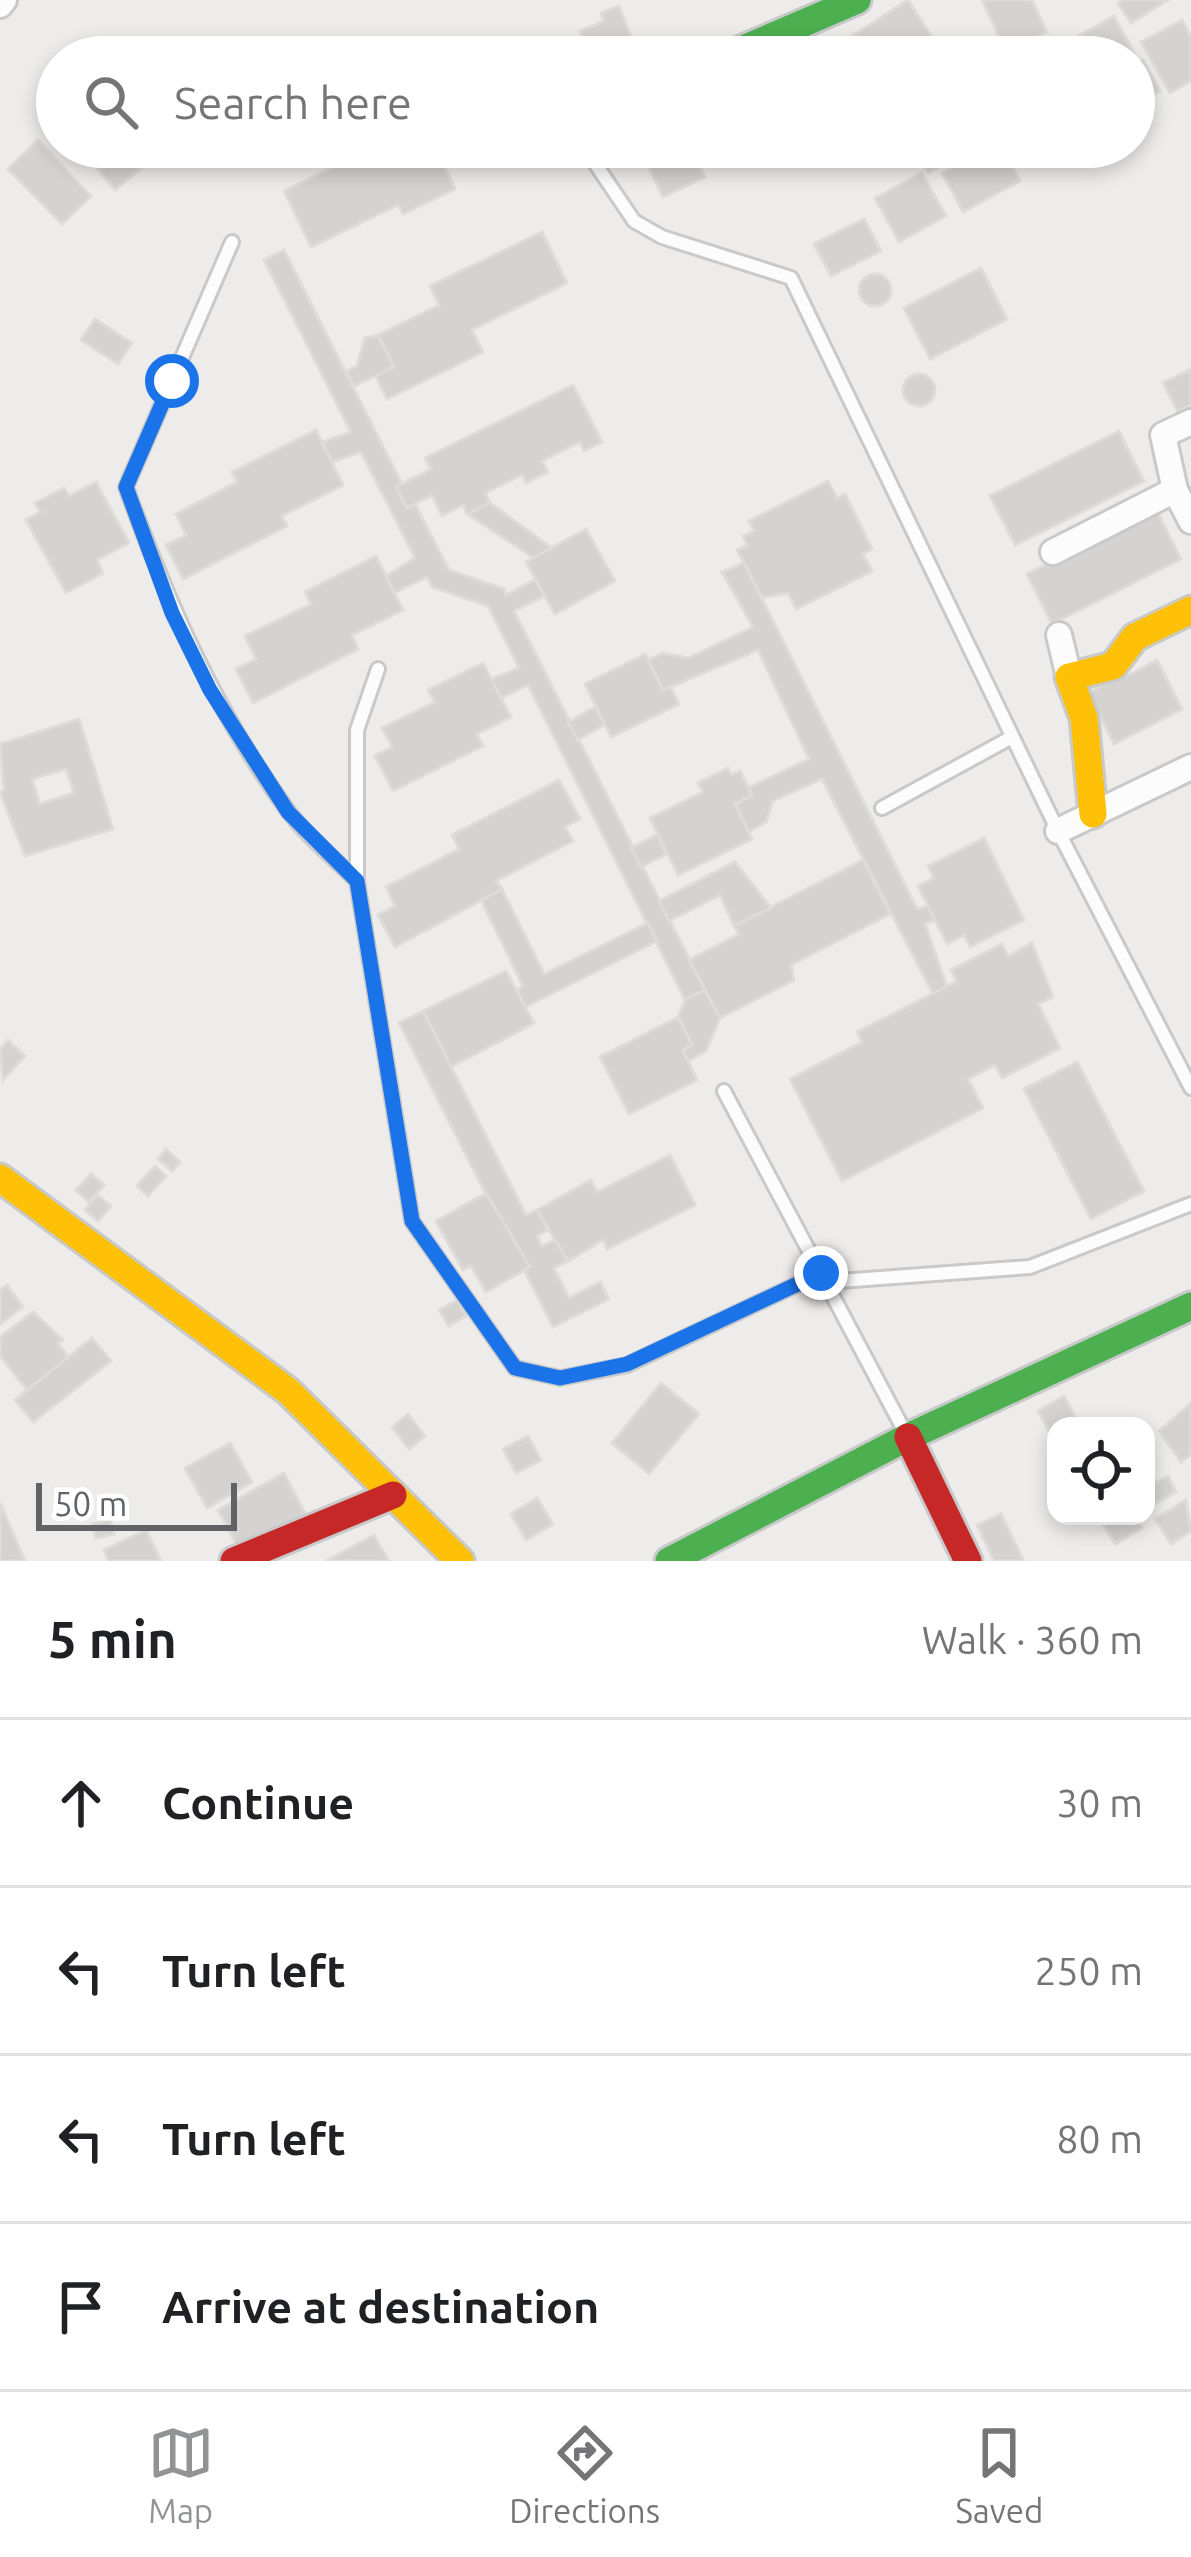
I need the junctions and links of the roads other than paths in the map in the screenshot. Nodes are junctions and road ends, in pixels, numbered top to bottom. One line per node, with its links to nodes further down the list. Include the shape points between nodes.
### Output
1 (857, 0): 2 (street)
2 (774, 36)
3 (598, 168): 13 (lane, via 634,220 662,236 791,278)
4 (232, 242): 18 (lane, via 126,487 210,690 288,812)
5 (1191, 422): 6 (street, via 1163,435)
6 (1175, 490): 7 (street); 8 (street)
7 (1191, 521)
8 (1053, 552)
9 (1191, 610): 12 (street, via 1135,637 1113,666)
10 (1059, 635): 12 (street)
11 (378, 669): 18 (lane, via 357,730)
12 (1069, 677): 16 (street, via 1084,718)
13 (1012, 737): 15 (lane); 17 (lane)
14 (1191, 766): 16 (street)
15 (882, 808)
16 (1093, 814): 17 (street)
17 (1058, 831): 19 (lane)
18 (357, 881): 23 (lane, via 412,1221 515,1368 560,1378 627,1364)
19 (1191, 1088)
20 (724, 1091): 23 (lane)
21 (0, 1178): 26 (street, via 288,1391)
22 (1191, 1204): 23 (lane, via 1030,1267)
23 (824, 1278): 25 (lane)
24 (1191, 1306): 25 (street)
25 (908, 1437): 29 (street); 30 (street)
26 (393, 1495): 27 (street); 28 (street)
27 (234, 1561)
28 (460, 1561)
29 (669, 1561)
30 (968, 1561)

